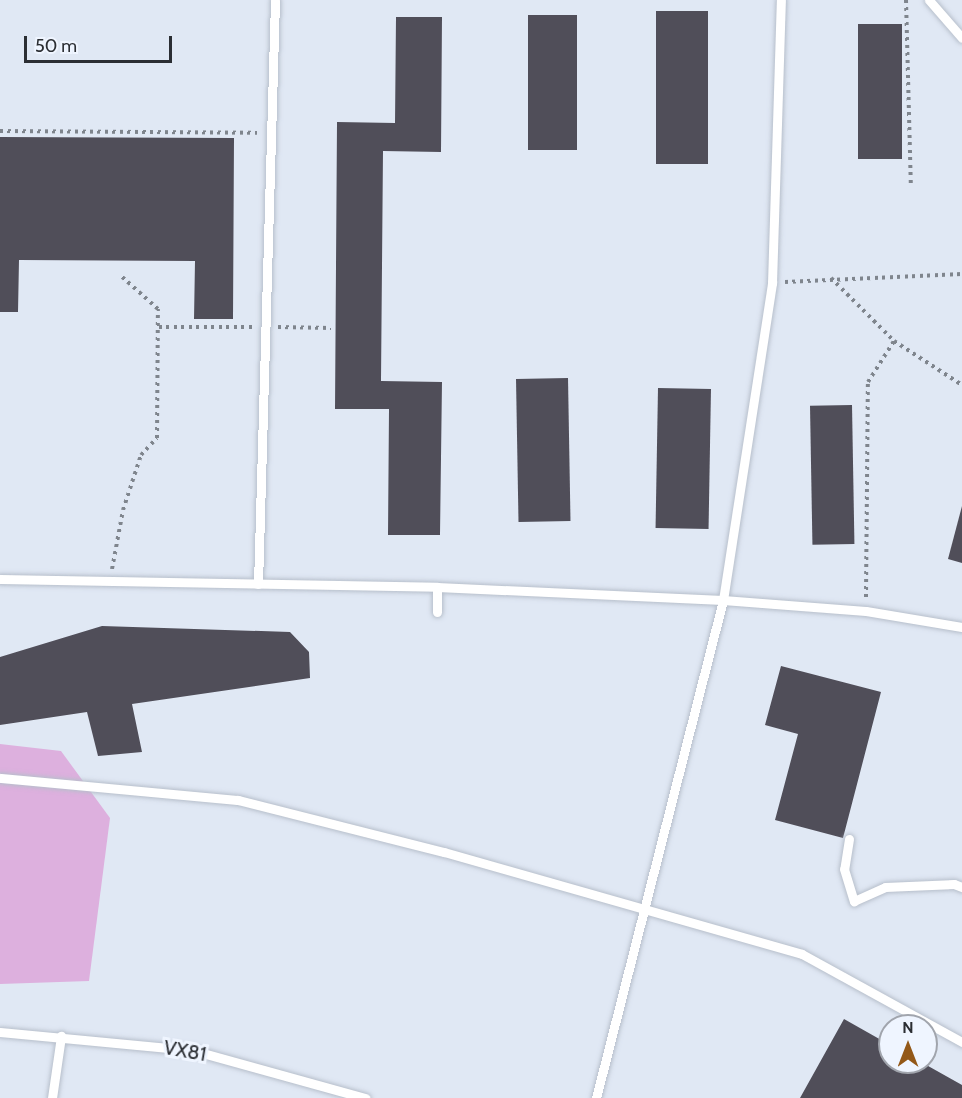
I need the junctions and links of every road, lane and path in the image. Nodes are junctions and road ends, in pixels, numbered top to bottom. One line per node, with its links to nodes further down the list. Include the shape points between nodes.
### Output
1 (275, 0): 7 (lane)
2 (781, 0): 12 (lane)
3 (906, 0): 8 (path)
4 (928, 0): 5 (lane)
5 (962, 38)
6 (0, 131): 7 (path)
7 (272, 133): 14 (lane)
8 (911, 186)
9 (962, 274): 11 (path)
10 (120, 275): 13 (path, via 158,309)
11 (831, 278): 12 (path); 16 (path)
12 (772, 283): 22 (lane)
13 (159, 327): 14 (path); 19 (path, via 157,438 141,455 126,499)
14 (266, 327): 15 (path); 20 (lane)
15 (331, 328)
16 (894, 341): 17 (path); 23 (path, via 868,382)
17 (962, 385)
18 (0, 579): 19 (lane)
19 (110, 582): 20 (lane)
20 (258, 584): 21 (lane)
21 (437, 587): 22 (lane); 24 (lane)
22 (723, 600): 23 (lane); 29 (lane)
23 (866, 611): 25 (lane)
24 (437, 612)
25 (962, 627)
26 (0, 778): 29 (lane, via 238,800 444,852)
27 (849, 839): 28 (lane, via 844,868 854,901 885,887 954,884)
28 (962, 888)
29 (644, 910): 32 (lane, via 802,954); 35 (lane)
30 (0, 1032): 31 (lane, VX81)
31 (61, 1036): 33 (lane); 34 (lane, VX81, via 192,1050)
32 (962, 1042)
33 (52, 1098)
34 (365, 1098)
35 (596, 1098)

